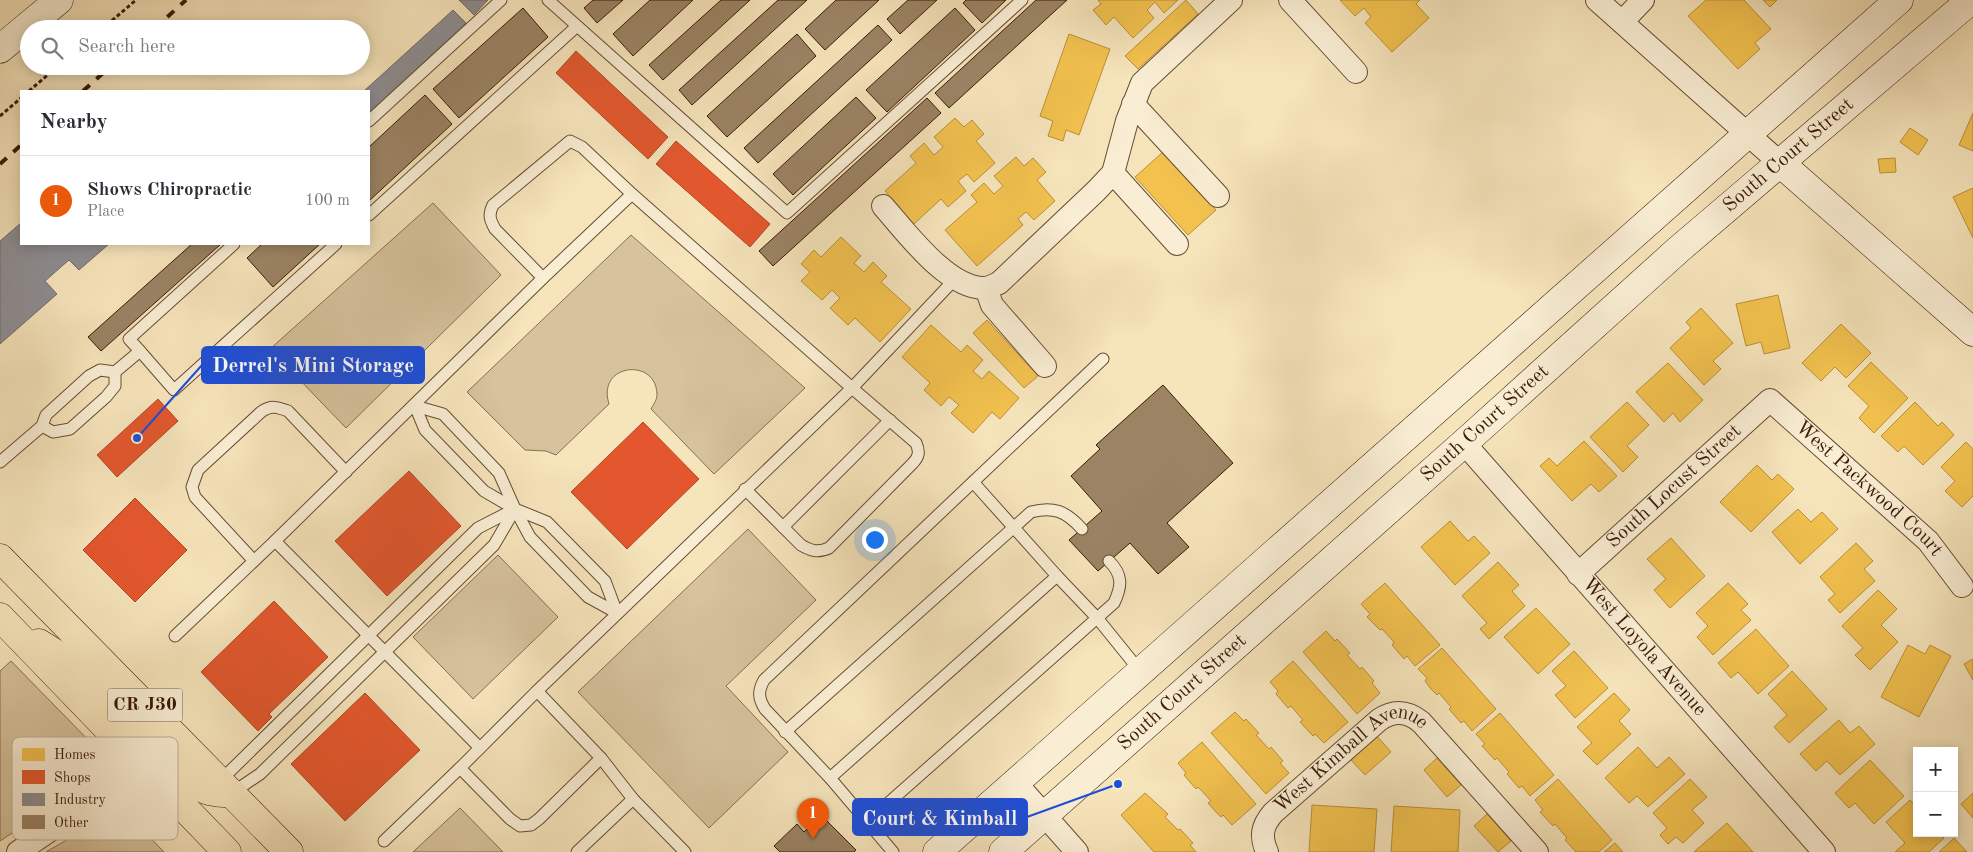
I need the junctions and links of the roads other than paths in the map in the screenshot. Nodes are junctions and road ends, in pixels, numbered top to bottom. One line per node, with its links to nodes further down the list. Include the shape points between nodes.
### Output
1 (59, 0): 11 (street)
2 (501, 0): 18 (lane)
3 (548, 0): 13 (lane)
4 (1022, 0): 13 (lane, via 787,213)
5 (1231, 0): 17 (street, via 1148,77)
6 (1290, 0): 16 (street)
7 (1596, 0): 12 (street)
8 (1643, 0): 12 (street)
9 (1899, 0): 19 (street, South Court Street)
10 (1970, 0): 20 (street, South Court Street)
11 (35, 20)
12 (1622, 22): 19 (street)
13 (576, 27): 25 (lane)
14 (20, 32): 15 (street)
15 (0, 49)
16 (1356, 72)
17 (1133, 104): 21 (street); 23 (street)
18 (370, 120)
19 (1748, 133): 20 (street); 64 (street, South Court Street)
20 (1780, 162): 32 (street); 42 (street, South Court Street)
21 (1113, 173): 26 (street); 31 (street, via 998,283)
22 (632, 194): 29 (lane); 29 (lane, via 582,147 570,141 493,206 489,213 495,229); 37 (lane)
23 (1218, 196)
24 (883, 206): 30 (street, via 935,263)
25 (370, 214)
26 (1177, 244)
27 (233, 245): 33 (lane, via 130,339)
28 (335, 245): 33 (lane, via 174,390)
29 (543, 278): 39 (lane)
30 (955, 279): 31 (street); 37 (lane)
31 (986, 288): 35 (street, via 992,305)
32 (1973, 332)
33 (140, 351): 36 (lane)
34 (1103, 359): 45 (lane)
35 (1045, 366)
36 (115, 372): 41 (lane, via 100,370 89,376 46,415); 41 (lane, via 115,386 70,429 53,432)
37 (852, 388): 40 (lane); 46 (lane)
38 (1770, 400): 55 (street, South Locust Street); 57 (street, West Packwood Court, via 1928,541)
39 (415, 406): 44 (lane); 47 (lane, via 425,430 484,491); 47 (lane, via 443,414 499,473)
40 (890, 420): 49 (lane); 49 (lane, via 916,443 920,451 918,458 885,492 829,548 822,551 810,551)
41 (42, 426): 43 (lane)
42 (1464, 443): 55 (street, West Loyola Avenue); 80 (street, South Court Street)
43 (0, 462)
44 (346, 472): 51 (lane); 53 (lane, via 288,411 277,407 261,412 198,470 192,487 195,497)
45 (973, 482): 48 (lane); 66 (lane, via 764,680 760,701)
46 (745, 489): 49 (lane); 58 (lane)
47 (516, 509): 58 (lane, via 530,537 588,596); 58 (lane, via 547,522 605,581); 61 (lane, via 478,528); 63 (lane, via 494,545)
48 (1014, 526): 50 (lane, via 1031,512 1043,509 1057,510); 56 (lane); 66 (lane)
49 (783, 527)
50 (1082, 529)
51 (275, 541): 53 (lane); 61 (lane)
52 (0, 558): 69 (main road, CR J30)
53 (254, 561): 62 (lane)
54 (1110, 561): 59 (lane, via 1121,579 1120,590 1114,603)
55 (1578, 574): 95 (street, West Loyola Avenue)
56 (1057, 576): 59 (lane); 75 (lane)
57 (1962, 586)
58 (617, 612): 65 (lane)
59 (1098, 618): 64 (lane); 81 (lane)
60 (3, 620): 67 (main road, CR J30); 68 (main road, via 77,667)
61 (368, 635): 63 (lane); 77 (lane)
62 (176, 636)
63 (384, 652): 71 (lane); 77 (lane, via 260,774)
64 (1140, 671): 76 (street, South Court Street)
65 (537, 691): 71 (lane); 72 (lane)
66 (785, 732): 75 (lane)
67 (115, 737)
68 (146, 737)
69 (177, 737)
70 (178, 738): 77 (main road, CR J30)
71 (480, 748): 73 (lane)
72 (601, 758): 73 (lane, via 539,819 531,825 520,826); 78 (lane)
73 (460, 768): 83 (lane)
74 (178, 769): 77 (main road, via 201,789 212,793)
75 (830, 778): 81 (lane)
76 (1015, 782): 80 (street); 90 (street, South Court Street)
77 (226, 787): 86 (main road, CR J30)
78 (634, 799): 87 (lane); 88 (lane)
79 (178, 802): 85 (main road, CR J30)
80 (1044, 816): 91 (street, South Court Street); 92 (street)
81 (868, 821): 89 (lane)
82 (36, 840): 84 (street)
83 (384, 841)
84 (18, 852)
85 (227, 852)
86 (289, 852)
87 (577, 852)
88 (685, 852)
89 (893, 852)
90 (937, 852)
91 (1003, 852)
92 (1077, 852)
93 (1267, 852): 94 (street, West Kimball Avenue, via 1262,832 1273,812 1378,720 1399,712 1412,715 1421,722)
94 (1537, 852)
95 (1824, 852)

